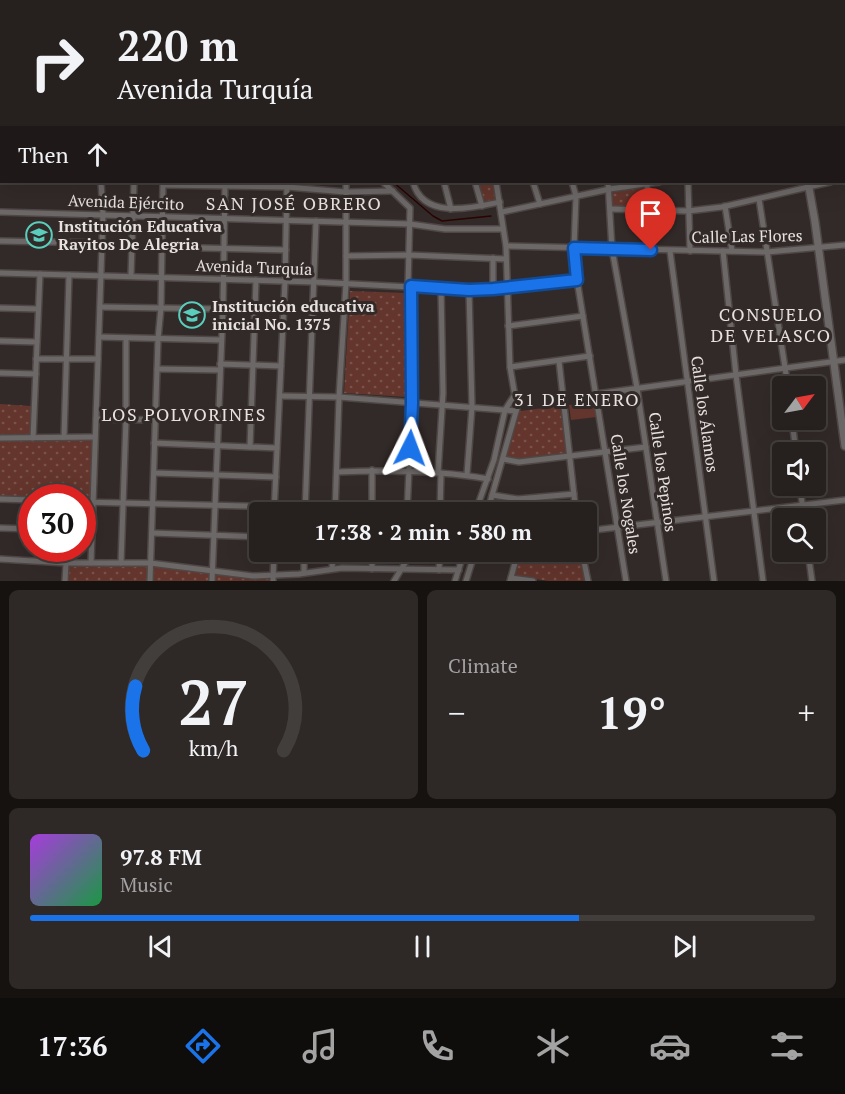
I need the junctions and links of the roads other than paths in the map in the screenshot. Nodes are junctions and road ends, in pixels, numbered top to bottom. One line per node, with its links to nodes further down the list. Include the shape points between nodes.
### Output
1 (101, 183): 33 (street)
2 (134, 183): 34 (street)
3 (163, 183): 15 (street); 35 (street)
4 (346, 183): 20 (street)
5 (384, 183): 19 (street)
6 (413, 183): 27 (street, via 423,199 436,207)
7 (444, 183): 27 (street)
8 (475, 183): 25 (street)
9 (496, 183): 23 (street)
10 (534, 183): 24 (street)
11 (572, 183): 21 (street, Calle los Nogales)
12 (608, 183): 18 (street, Calle los Pepinos)
13 (648, 183): 18 (street); 29 (street)
14 (688, 183): 30 (street)
15 (225, 184): 16 (street); 36 (street)
16 (287, 184): 20 (street); 37 (street)
17 (809, 184): 22 (street); 47 (street)
18 (610, 189): 21 (street); 28 (street, Calle los Pepinos)
19 (393, 191): 20 (street); 40 (street, via 408,203)
20 (346, 192): 39 (street)
21 (576, 196): 24 (street); 48 (street, Calle los Nogales)
22 (759, 199): 26 (street); 56 (street)
23 (500, 202): 25 (street); 32 (street)
24 (540, 204): 32 (street)
25 (482, 206): 27 (street)
26 (725, 206): 30 (street); 55 (street)
27 (451, 209)
28 (611, 209): 29 (street); 50 (street, Calle los Pepinos)
29 (648, 209): 30 (street)
30 (688, 211): 53 (street)
31 (0, 212): 33 (street, Avenida Ejército)
32 (502, 212): 41 (street)
33 (103, 214): 34 (street, Avenida Ejército); 43 (street)
34 (132, 215): 35 (street, Avenida Ejército); 65 (street)
35 (161, 216): 36 (street, Avenida Ejército); 46 (street)
36 (225, 218): 37 (street, Avenida Ejército); 49 (street)
37 (286, 220): 38 (street, Avenida Ejército); 51 (street)
38 (316, 221): 39 (street, Avenida Ejército); 71 (street)
39 (346, 222): 40 (street, Avenida Ejército); 58 (street)
40 (410, 224): 41 (street, Avenida Ejército, via 445,229); 57 (street)
41 (503, 229): 45 (street)
42 (0, 241): 43 (street)
43 (102, 243): 64 (street)
44 (845, 245): 47 (street, Calle Las Flores)
45 (506, 246): 48 (street, Calle Las Flores); 60 (street)
46 (161, 247): 49 (street); 66 (street)
47 (819, 247): 56 (street, Calle Las Flores); 97 (street)
48 (574, 248): 50 (street, Calle Las Flores); 69 (street, Calle los Nogales)
49 (225, 249): 51 (street); 67 (street)
50 (612, 249): 52 (street, Calle Las Flores); 109 (street, Calle los Pepinos)
51 (286, 250): 70 (street)
52 (670, 251): 53 (street, Calle Las Flores); 108 (street, Calle los Álamos)
53 (690, 251): 54 (street, Calle Las Flores)
54 (723, 251): 55 (street, Calle Las Flores); 106 (street)
55 (732, 251): 56 (street, Calle Las Flores)
56 (767, 252): 102 (street)
57 (409, 255): 58 (street); 59 (street); 73 (street)
58 (346, 256): 72 (street)
59 (493, 258): 60 (street); 76 (street)
60 (506, 258): 75 (street)
61 (0, 273): 62 (street, Avenida Turquía)
62 (40, 274): 63 (street, Avenida Turquía); 81 (street)
63 (69, 275): 64 (street, Avenida Turquía); 93 (street)
64 (101, 276): 65 (street, Avenida Turquía); 78 (street)
65 (131, 276): 66 (street, Avenida Turquía)
66 (161, 277): 67 (street, Avenida Turquía); 80 (street)
67 (223, 279): 68 (street, Avenida Turquía); 82 (street)
68 (256, 280): 70 (street, Avenida Turquía); 98 (street)
69 (577, 280): 75 (street, Avenida Turquía); 83 (street, Calle los Nogales)
70 (285, 281): 71 (street, Avenida Turquía); 99 (street)
71 (314, 282): 72 (street, Avenida Turquía); 112 (street)
72 (346, 283): 73 (street, Avenida Turquía); 114 (street)
73 (409, 286): 74 (street, Avenida Turquía); 115 (street)
74 (441, 288): 77 (street, Avenida Turquía); 116 (street)
75 (507, 288): 76 (street, Avenida Turquía); 84 (street)
76 (493, 289): 77 (street, Avenida Turquía)
77 (469, 290): 117 (street)
78 (100, 306): 80 (street); 85 (street)
79 (0, 308): 81 (street)
80 (161, 308): 82 (street); 87 (street)
81 (38, 309): 90 (street)
82 (223, 309): 88 (street)
83 (583, 316): 84 (street); 91 (street, Calle los Nogales)
84 (508, 326): 101 (street)
85 (99, 337): 86 (street); 94 (street)
86 (126, 338): 87 (street); 122 (street)
87 (158, 339): 88 (street); 103 (street)
88 (222, 340): 100 (street)
89 (0, 341): 90 (street)
90 (37, 342): 92 (street)
91 (590, 356): 96 (street); 110 (street, Calle los Nogales)
92 (36, 359): 93 (street); 105 (street)
93 (66, 359): 94 (street); 124 (street)
94 (98, 359): 121 (street)
95 (845, 360): 97 (street)
96 (559, 361): 101 (street); 135 (street)
97 (835, 361): 102 (street); 120 (street)
98 (253, 365): 99 (street); 100 (street); 131 (street)
99 (281, 366): 111 (street)
100 (220, 367): 103 (street); 129 (street)
101 (510, 367): 113 (street)
102 (785, 368): 106 (street); 107 (street)
103 (157, 369): 123 (street)
104 (0, 373): 105 (street)
105 (36, 374): 127 (street)
106 (736, 375): 108 (street); 169 (street)
107 (786, 376)
108 (686, 381): 109 (street); 170 (street, Calle los Álamos)
109 (637, 388): 110 (street); 132 (street, Calle los Pepinos)
110 (596, 394): 134 (street, Calle los Nogales)
111 (280, 396): 112 (street); 133 (street)
112 (309, 396): 114 (street); 155 (street)
113 (515, 396): 118 (street); 119 (street)
114 (339, 397): 115 (street); 139 (street)
115 (412, 403): 116 (street); 138 (street)
116 (443, 405): 117 (street); 141 (street)
117 (472, 407): 119 (street); 142 (street)
118 (516, 409): 119 (street); 136 (street)
119 (505, 410): 145 (street)
120 (843, 412): 130 (street)
121 (96, 419): 122 (street); 125 (street)
122 (126, 419): 123 (street); 163 (street)
123 (155, 420): 128 (street)
124 (64, 437): 125 (street); 127 (street)
125 (96, 437): 146 (street)
126 (0, 438): 127 (street)
127 (33, 438)
128 (154, 443): 129 (street); 140 (street)
129 (217, 446): 131 (street); 143 (street)
130 (845, 446)
131 (250, 447): 133 (street)
132 (646, 447): 134 (street); 171 (street, Calle los Pepinos)
133 (278, 448): 144 (street)
134 (606, 452): 135 (street); 172 (street, Calle los Nogales)
135 (569, 456): 136 (street, via 519,462); 147 (street)
136 (503, 459): 148 (street)
137 (372, 470): 138 (street); 139 (street); 157 (street)
138 (408, 471): 141 (street); 158 (street)
139 (336, 472): 156 (street)
140 (153, 473): 143 (street); 164 (street)
141 (439, 473): 142 (street); 159 (street)
142 (467, 474): 145 (street)
143 (216, 475): 144 (street); 165 (street)
144 (276, 477): 154 (street)
145 (488, 478): 160 (street)
146 (94, 484)
147 (574, 494): 148 (street, via 518,499); 162 (street)
148 (492, 495): 161 (street)
149 (802, 496): 166 (street)
150 (0, 499): 151 (street)
151 (18, 500)
152 (845, 500): 166 (street)
153 (96, 502): 163 (street)
154 (275, 502)
155 (305, 502)
156 (335, 502)
157 (372, 502)
158 (407, 502)
159 (440, 502)
160 (479, 502)
161 (490, 502)
162 (575, 502)
163 (124, 503): 164 (street); 193 (street)
164 (153, 503): 165 (street); 176 (street)
165 (214, 505): 167 (street); 177 (street)
166 (803, 505): 168 (street); 169 (street)
167 (249, 508)
168 (803, 508)
169 (754, 511): 170 (street); 217 (street)
170 (705, 517): 171 (street); 216 (street, Calle los Álamos)
171 (657, 523): 172 (street); 215 (street, Calle los Pepinos)
172 (617, 527): 175 (street); 214 (street, Calle los Nogales)
173 (0, 528): 174 (street)
174 (18, 529)
175 (597, 530)
176 (152, 532): 177 (street); 194 (street)
177 (213, 536): 178 (street); 197 (street)
178 (249, 537)
179 (0, 559): 191 (street)
180 (274, 562): 203 (street)
181 (304, 562): 202 (street)
182 (332, 562): 195 (street)
183 (372, 562): 196 (street)
184 (405, 562): 198 (street)
185 (439, 562): 199 (street)
186 (461, 562): 200 (street)
187 (472, 562): 211 (street)
188 (515, 562): 204 (street)
189 (584, 562): 213 (street)
190 (809, 562): 218 (street)
191 (66, 563): 192 (street); 205 (street)
192 (91, 563): 193 (street)
193 (121, 563): 194 (street)
194 (150, 563): 197 (street); 206 (street)
195 (332, 569): 196 (street); 201 (street)
196 (372, 569): 198 (street)
197 (212, 570): 203 (street); 207 (street)
198 (400, 570): 199 (street); 209 (street)
199 (439, 570): 200 (street)
200 (459, 570): 210 (street)
201 (315, 572): 202 (street); 208 (street)
202 (304, 573): 203 (street)
203 (273, 578)
204 (511, 579): 212 (street)
205 (65, 581)
206 (150, 581)
207 (212, 581)
208 (315, 581)
209 (394, 581)
210 (455, 581)
211 (466, 581)
212 (533, 581)
213 (588, 581)
214 (626, 581)
215 (666, 581)
216 (714, 581)
217 (763, 581)
218 (812, 581)

